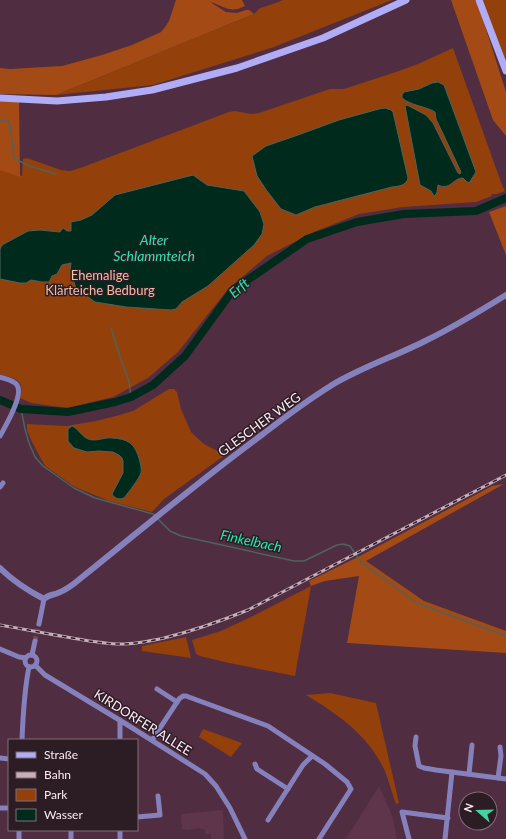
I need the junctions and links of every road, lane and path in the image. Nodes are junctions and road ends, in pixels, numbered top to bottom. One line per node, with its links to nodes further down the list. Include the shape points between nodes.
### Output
1 (406, 0): 4 (main road, via 316,41 238,68 152,90 57,101)
2 (479, 0): 3 (main road)
3 (506, 71)
4 (0, 98)
5 (506, 295): 9 (street, GLESCHER WEG, via 426,341 326,389 234,455 67,588)
6 (0, 377): 7 (street, via 14,382 19,390 12,415)
7 (0, 436)
8 (0, 568): 9 (street, via 21,586)
9 (44, 599): 10 (street)
10 (39, 624)
11 (35, 641): 13 (street)
12 (0, 649): 14 (street)
13 (32, 656): 14 (street); 15 (street, via 37,660)
14 (26, 658): 16 (street)
15 (35, 665): 16 (street); 19 (street, KIRDORFER ALLEE, via 46,675)
16 (29, 667): 21 (street)
17 (157, 689): 18 (street)
18 (177, 702): 23 (street); 26 (street, via 186,696 268,726)
19 (120, 720): 22 (street); 23 (street, KIRDORFER ALLEE)
20 (416, 736): 28 (street, via 419,766)
21 (22, 739)
22 (120, 739)
23 (152, 740): 37 (street, KIRDORFER ALLEE, via 205,774 230,808)
24 (472, 745): 29 (street)
25 (500, 747): 30 (street)
26 (312, 756): 32 (street); 38 (street, via 347,782 350,789)
27 (255, 764): 32 (street, via 257,769)
28 (452, 772): 29 (street); 35 (street)
29 (469, 774): 30 (street)
30 (498, 778): 31 (street)
31 (506, 779)
32 (288, 789): 36 (street)
33 (158, 796): 34 (street, via 160,814)
34 (138, 817)
35 (448, 818): 39 (street, via 402,812); 40 (street)
36 (268, 820)
37 (245, 839)
38 (319, 839)
39 (409, 839)
40 (445, 839)

